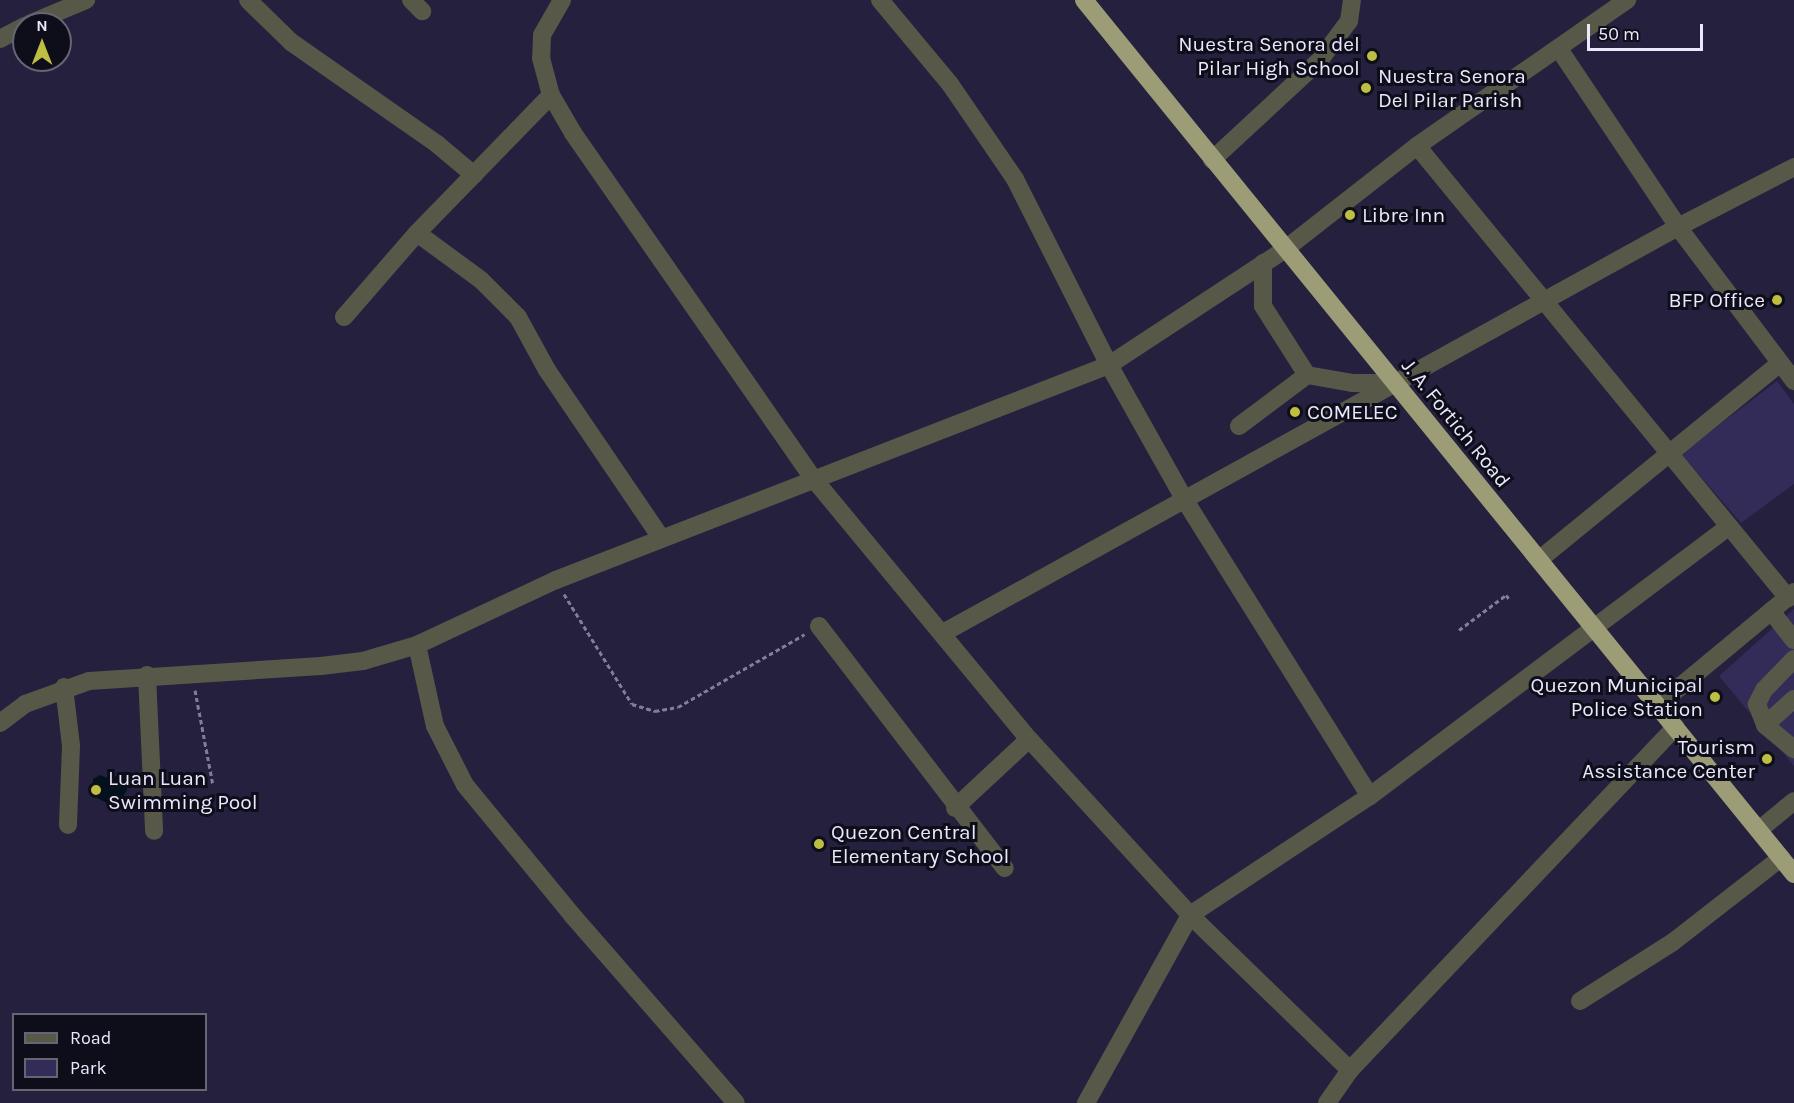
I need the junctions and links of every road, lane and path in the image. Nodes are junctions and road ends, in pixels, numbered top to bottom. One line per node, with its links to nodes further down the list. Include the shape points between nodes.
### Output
1 (86, 0): 8 (street)
2 (248, 0): 14 (street, via 291,42 428,137)
3 (562, 0): 10 (street, via 542,35 541,58)
4 (880, 0): 22 (street, via 983,127 1015,179)
5 (1084, 0): 12 (highway, J. A. Fortich Road)
6 (1352, 0): 12 (street, via 1349,21 1320,60)
7 (1627, 0): 9 (street)
8 (58, 12)
9 (1559, 49): 11 (street); 15 (street)
10 (551, 95): 14 (street); 28 (street, via 580,143)
11 (1416, 146): 17 (street); 19 (street)
12 (1212, 160): 17 (highway, J. A. Fortich Road)
13 (1794, 167): 15 (street)
14 (474, 175): 16 (street)
15 (1678, 227): 19 (street); 21 (street)
16 (417, 233): 20 (street); 31 (street, via 481,280 518,317 547,370)
17 (1284, 250): 18 (street); 25 (highway, J. A. Fortich Road)
18 (1263, 263): 22 (street); 23 (street, via 1263,306)
19 (1545, 303): 25 (street); 27 (street)
20 (344, 317)
21 (1780, 363): 24 (street); 27 (street)
22 (1108, 365): 28 (street); 29 (street)
23 (1307, 375): 25 (street, via 1353,383); 26 (street)
24 (1794, 381)
25 (1394, 383): 29 (street); 32 (highway, J. A. Fortich Road)
26 (1239, 426)
27 (1670, 454): 30 (street); 32 (street)
28 (812, 477): 31 (street); 40 (street)
29 (1186, 502): 40 (street); 55 (street)
30 (1729, 526): 34 (street); 38 (street)
31 (661, 538): 33 (street)
32 (1540, 559): 38 (highway, J. A. Fortich Road)
33 (556, 580): 37 (path, via 632,704 655,711 678,707); 42 (street)
34 (1791, 595): 36 (street)
35 (1510, 600): 39 (path, via 1506,595)
36 (1772, 611): 41 (street); 48 (street)
37 (819, 626): 57 (street)
38 (1597, 627): 48 (highway, J. A. Fortich Road); 55 (street)
39 (1459, 630)
40 (943, 633): 52 (street)
41 (1794, 640)
42 (417, 645): 44 (street, via 363,660 321,666); 67 (street, via 435,726 465,785)
43 (1794, 659): 50 (street, via 1764,690 1757,704)
44 (192, 673): 45 (street); 54 (path)
45 (147, 675): 46 (street); 60 (street)
46 (64, 687): 49 (street, via 25,704); 58 (street, via 71,746)
47 (1794, 699): 50 (street)
48 (1658, 705): 51 (highway, J. A. Fortich Road)
49 (0, 723)
50 (1765, 725): 53 (street)
51 (1676, 727): 59 (highway, J. A. Fortich Road); 66 (street)
52 (1029, 740): 57 (street); 64 (street)
53 (1794, 749)
54 (213, 785)
55 (1370, 796): 64 (street)
56 (1794, 801): 59 (street)
57 (955, 808): 62 (street)
58 (68, 825)
59 (1759, 830): 61 (highway, J. A. Fortich Road)
60 (154, 831)
61 (1781, 858): 63 (highway, J. A. Fortich Road); 65 (street, via 1673,942)
62 (1005, 868)
63 (1794, 874)
64 (1190, 915): 66 (street); 68 (street)
65 (1580, 1001)
66 (1350, 1070): 69 (street)
67 (736, 1103)
68 (1086, 1103)
69 (1327, 1103)

